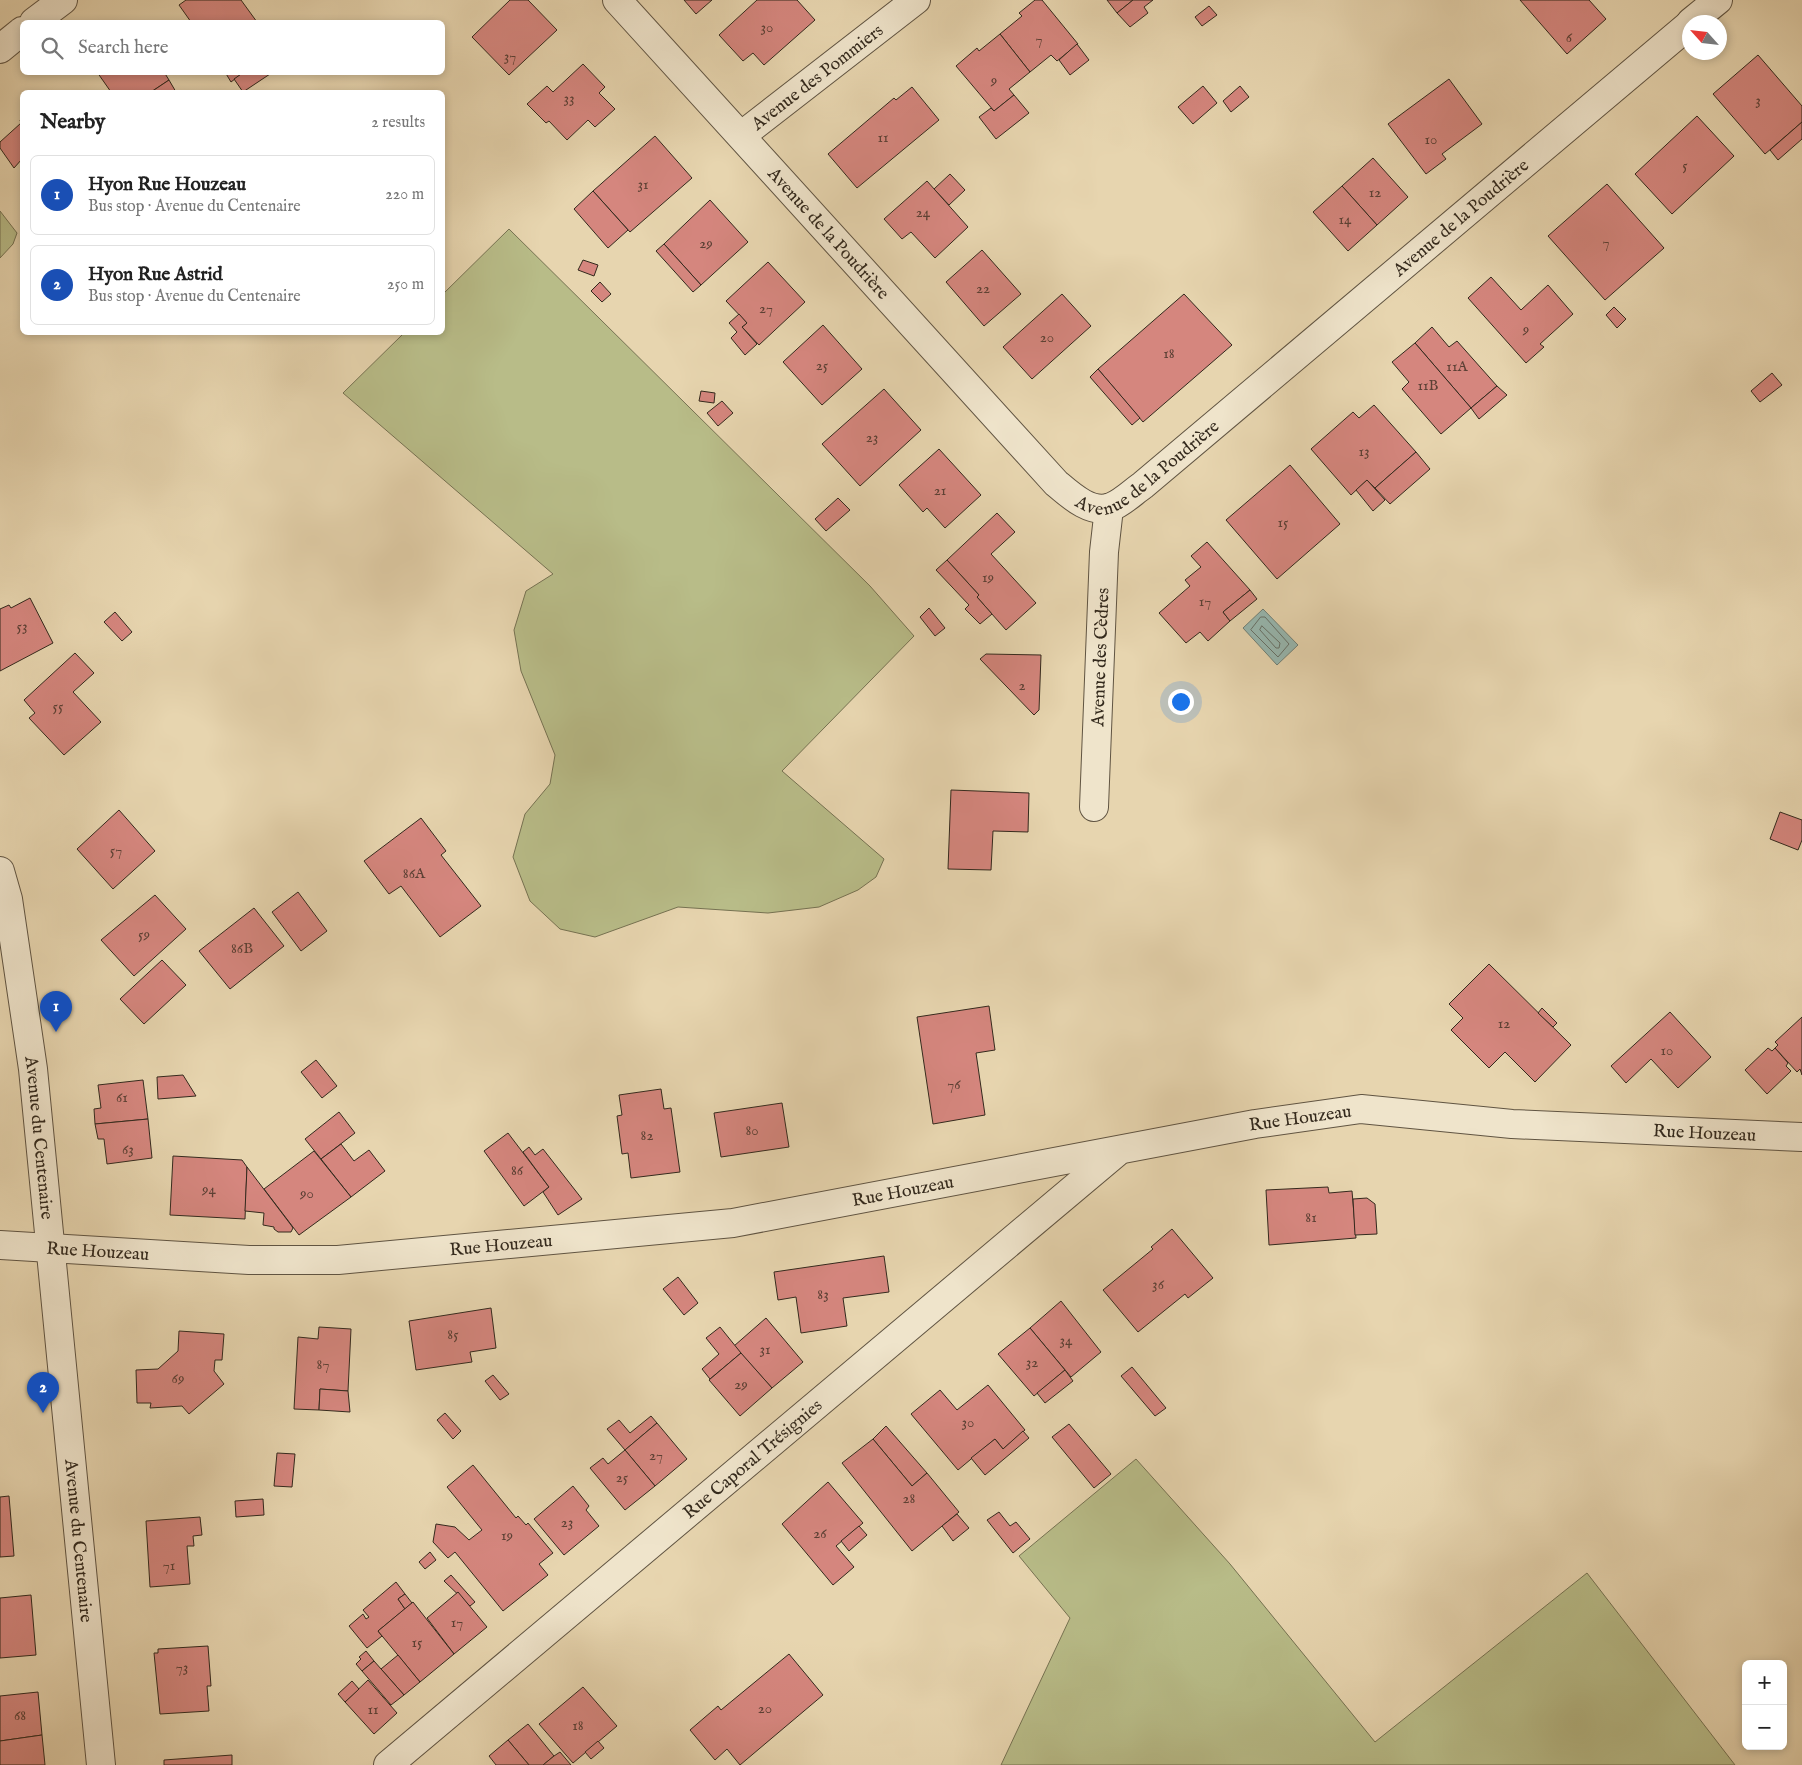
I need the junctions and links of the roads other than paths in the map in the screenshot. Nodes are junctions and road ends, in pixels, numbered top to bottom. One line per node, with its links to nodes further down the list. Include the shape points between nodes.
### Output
1 (63, 0): 6 (street)
2 (617, 0): 10 (street, Avenue de la Poudrière)
3 (916, 0): 10 (street, Avenue des Pommiers)
4 (1718, 0): 5 (street, Avenue de la Poudrière)
5 (1700, 15)
6 (37, 20)
7 (1682, 30): 11 (street, Avenue de la Poudrière, via 1143,485)
8 (20, 33): 9 (street)
9 (0, 49)
10 (742, 135): 11 (street, Avenue de la Poudrière, via 1056,483 1074,499 1092,507)
11 (1109, 508): 12 (street, Avenue des Cèdres, via 1104,552)
12 (1094, 806)
13 (0, 871): 17 (street, Avenue du Centenaire, via 8,899 33,1069)
14 (1802, 1137): 15 (street, Rue Houzeau, via 1512,1124 1361,1110 1255,1124)
15 (1117, 1151): 17 (street, Rue Houzeau, via 733,1223 356,1258 249,1260); 19 (street, Rue Caporal Trésignies)
16 (0, 1245): 17 (street, Rue Houzeau)
17 (50, 1248): 18 (street, Avenue du Centenaire)
18 (101, 1765)
19 (388, 1765)

